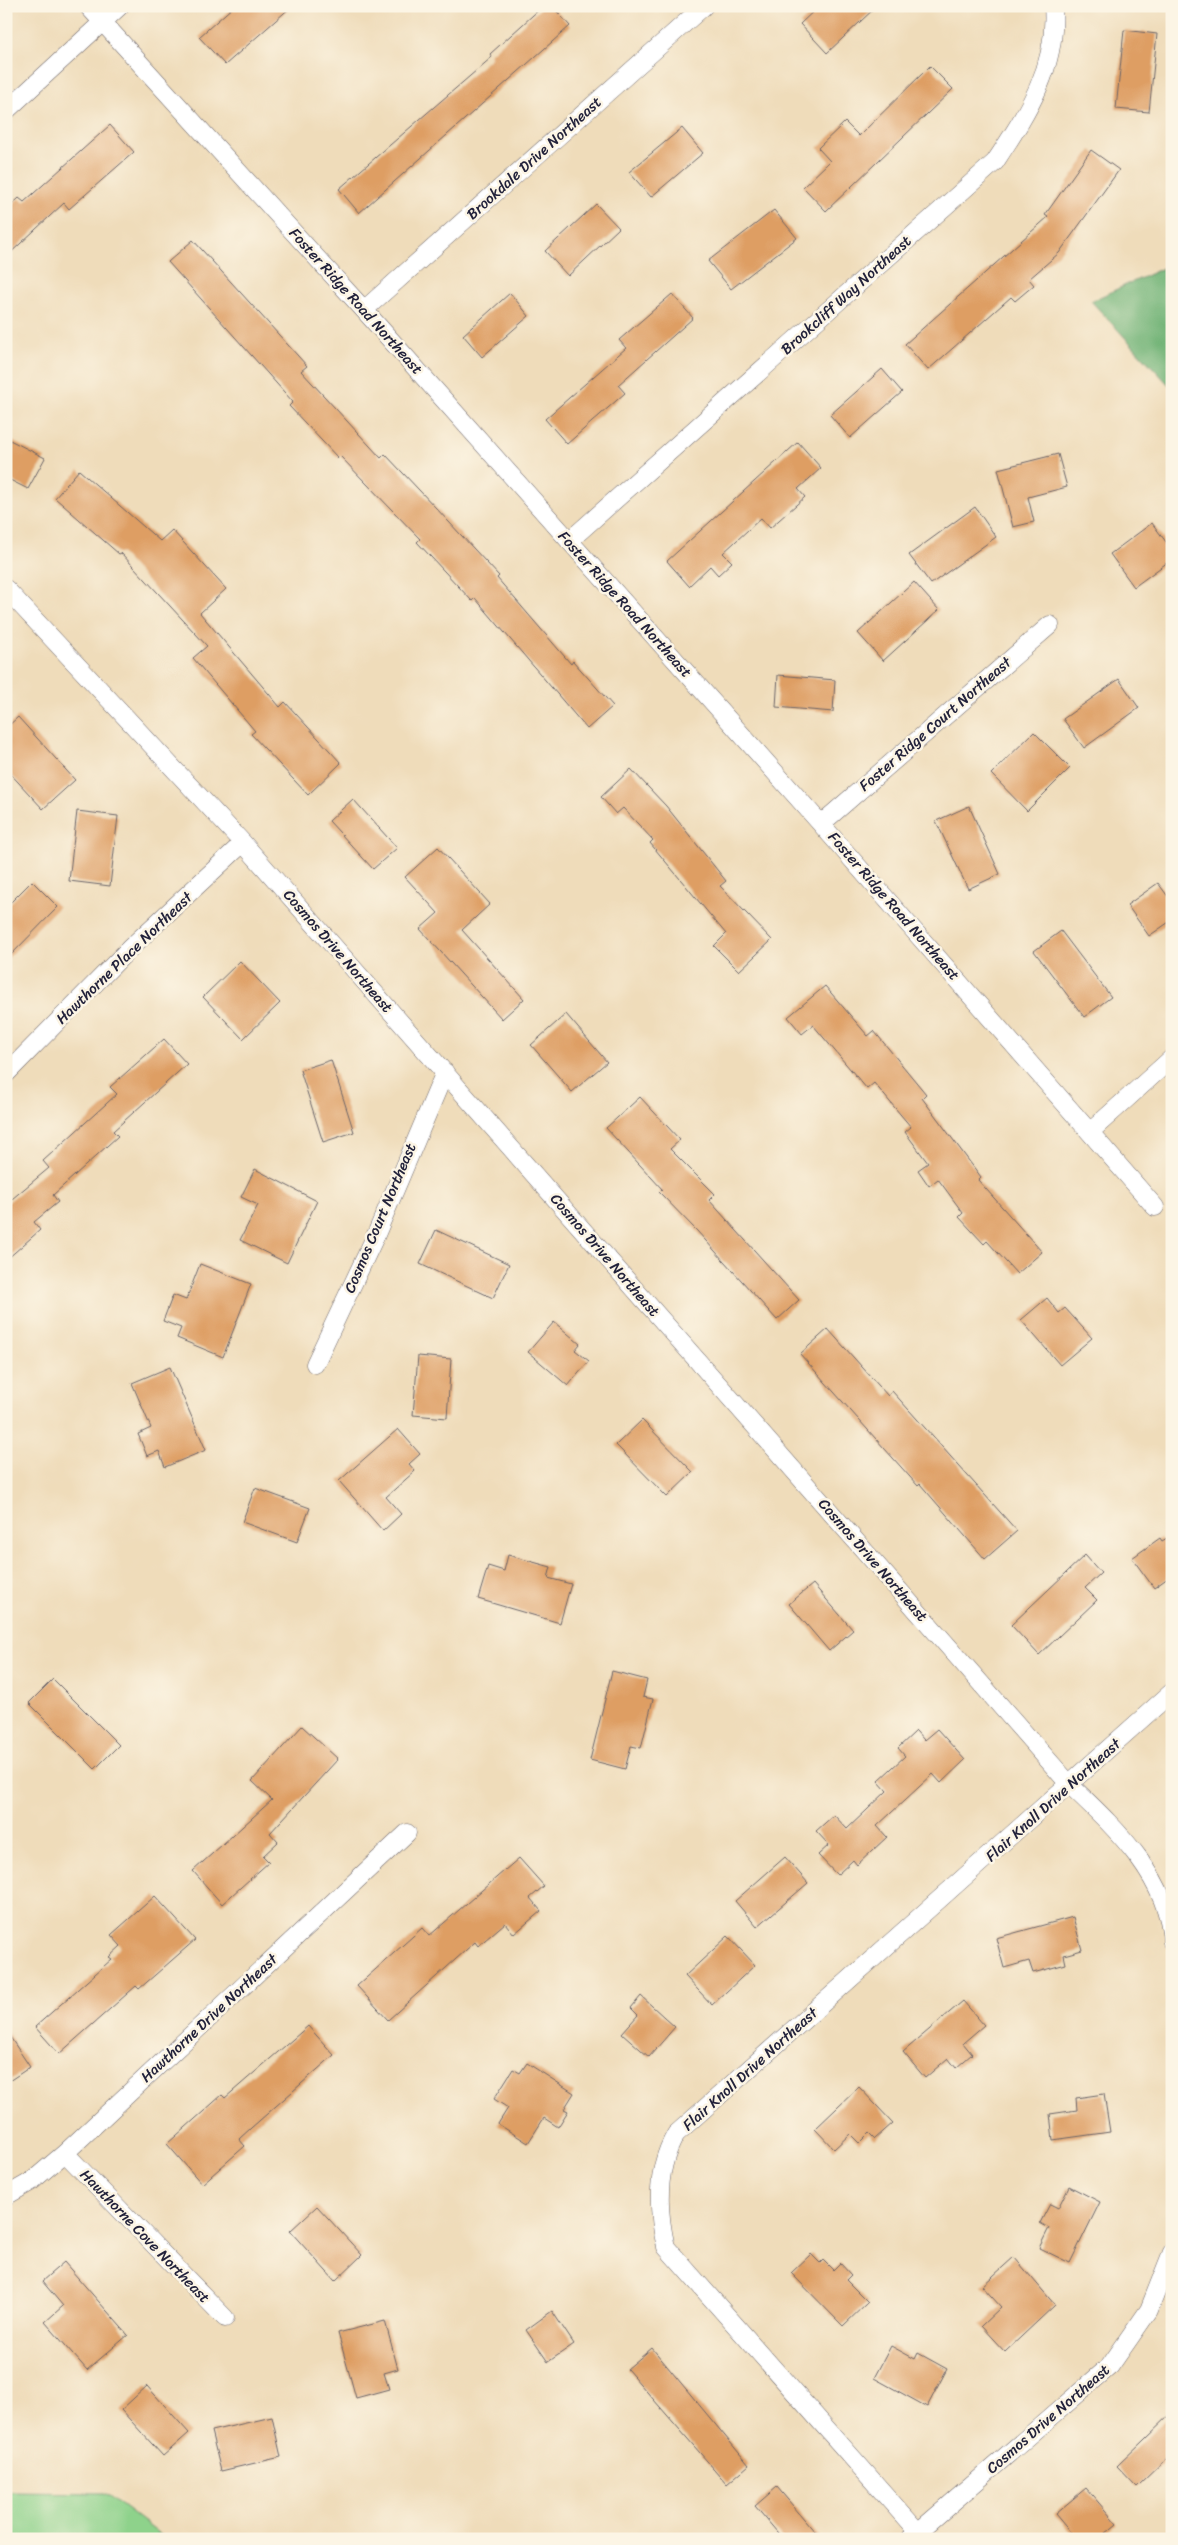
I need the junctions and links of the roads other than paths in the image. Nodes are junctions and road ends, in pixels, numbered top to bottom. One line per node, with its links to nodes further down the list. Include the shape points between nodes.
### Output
1 (88, 6): 5 (street, Foster Ridge Road Northeast)
2 (120, 6): 5 (street)
3 (704, 6): 7 (street, Brookdale Drive Northeast)
4 (1053, 6): 8 (street, Brookcliff Way Northeast, via 1050,54 1034,100 995,162)
5 (102, 22): 6 (street); 7 (street, Foster Ridge Road Northeast)
6 (6, 111)
7 (364, 310): 8 (street, Foster Ridge Road Northeast)
8 (569, 541): 11 (street, Foster Ridge Road Northeast)
9 (6, 589): 12 (street, Cosmos Drive Northeast)
10 (1050, 625): 11 (street, Foster Ridge Court Northeast)
11 (821, 824): 16 (street, Foster Ridge Road Northeast)
12 (243, 843): 14 (street, Cosmos Drive Northeast); 15 (street, Hawthorne Place Northeast, via 130,948)
13 (1172, 1058): 16 (street)
14 (445, 1072): 18 (street, Cosmos Court Northeast, via 375,1237); 20 (street, Cosmos Drive Northeast)
15 (6, 1074)
16 (1091, 1131): 17 (street, Foster Ridge Road Northeast)
17 (1155, 1207)
18 (315, 1364)
19 (1172, 1692): 20 (street, Flair Knoll Drive Northeast)
20 (1070, 1785): 22 (street, Cosmos Drive Northeast, via 1114,1828 1144,1867 1158,1890 1171,1923); 27 (street, Flair Knoll Drive Northeast, via 676,2134 666,2152 661,2174 660,2223 666,2247)
21 (407, 1833): 23 (street, Hawthorne Drive Northeast)
22 (1172, 1942)
23 (65, 2153): 24 (street, Hawthorne Drive Northeast, via 32,2181); 26 (street, Hawthorne Cove Northeast)
24 (6, 2196)
25 (1172, 2252): 27 (street, Cosmos Drive Northeast, via 1149,2310 1110,2366)
26 (225, 2318)
27 (914, 2536)

